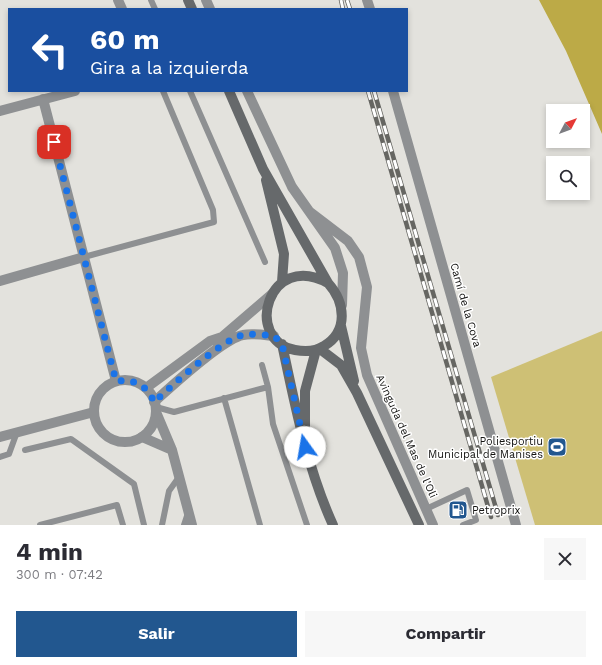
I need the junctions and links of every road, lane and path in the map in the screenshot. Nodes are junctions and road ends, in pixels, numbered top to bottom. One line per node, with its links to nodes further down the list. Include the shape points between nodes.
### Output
1 (71, 92): 7 (street)
2 (163, 92): 11 (lane, via 213,210 214,222)
3 (190, 92): 12 (lane)
4 (229, 92): 9 (main road)
5 (247, 92): 10 (street, Avinguda del Mas de l'Oli, via 292,187)
6 (393, 92): 52 (street, Camí de la Cova)
7 (43, 99): 8 (street); 11 (street)
8 (0, 111)
9 (263, 169): 14 (main road, via 284,254); 15 (main road)
10 (310, 212): 17 (street, Avinguda del Mas de l'Oli, via 334,248 339,261 343,273); 38 (street, Avinguda del Mas de l'Oli, via 348,241 359,257 367,287 361,348 368,375)
11 (84, 257): 13 (street); 23 (street)
12 (265, 262)
13 (0, 281)
14 (282, 282): 15 (main road, via 305,275); 16 (main road)
15 (328, 283): 17 (main road)
16 (272, 294): 19 (main road, via 267,304 266,315 268,326); 25 (street, via 222,337 210,341)
17 (342, 304): 18 (main road)
18 (341, 326): 21 (main road, via 329,343); 26 (main road)
19 (274, 336): 20 (main road); 28 (street, via 242,335 224,344 181,378)
20 (282, 344): 21 (main road, via 298,351); 33 (main road)
21 (318, 349): 26 (main road, via 341,365); 33 (main road, via 305,391)
22 (262, 365): 24 (lane)
23 (116, 381): 25 (street, via 132,381); 29 (street, via 107,385 100,393 95,402)
24 (268, 387): 27 (lane); 47 (lane, via 273,424)
25 (146, 388): 28 (street)
26 (357, 393): 49 (main road)
27 (224, 398): 28 (lane, via 174,412); 46 (lane)
28 (155, 407): 32 (street, via 154,422); 35 (street)
29 (94, 412): 30 (street); 32 (street, via 96,423 102,432 111,438 121,442)
30 (17, 432): 31 (street); 36 (lane, via 9,454)
31 (0, 437)
32 (142, 437): 35 (street)
33 (305, 447): 48 (main road)
34 (25, 450): 42 (lane, via 71,439 134,484)
35 (172, 450): 37 (street)
36 (0, 457)
37 (179, 477): 39 (street); 43 (lane, via 169,491)
38 (426, 509): 50 (street, Avinguda del Mas de l'Oli); 51 (lane, via 468,490 476,520)
39 (189, 513): 44 (lane); 45 (street)
40 (42, 525): 41 (lane, via 117,505)
41 (123, 525)
42 (144, 525)
43 (162, 525)
44 (184, 525)
45 (192, 525)
46 (260, 525)
47 (307, 525)
48 (333, 525)
49 (419, 525)
50 (433, 525)
51 (463, 525)
52 (516, 525)

